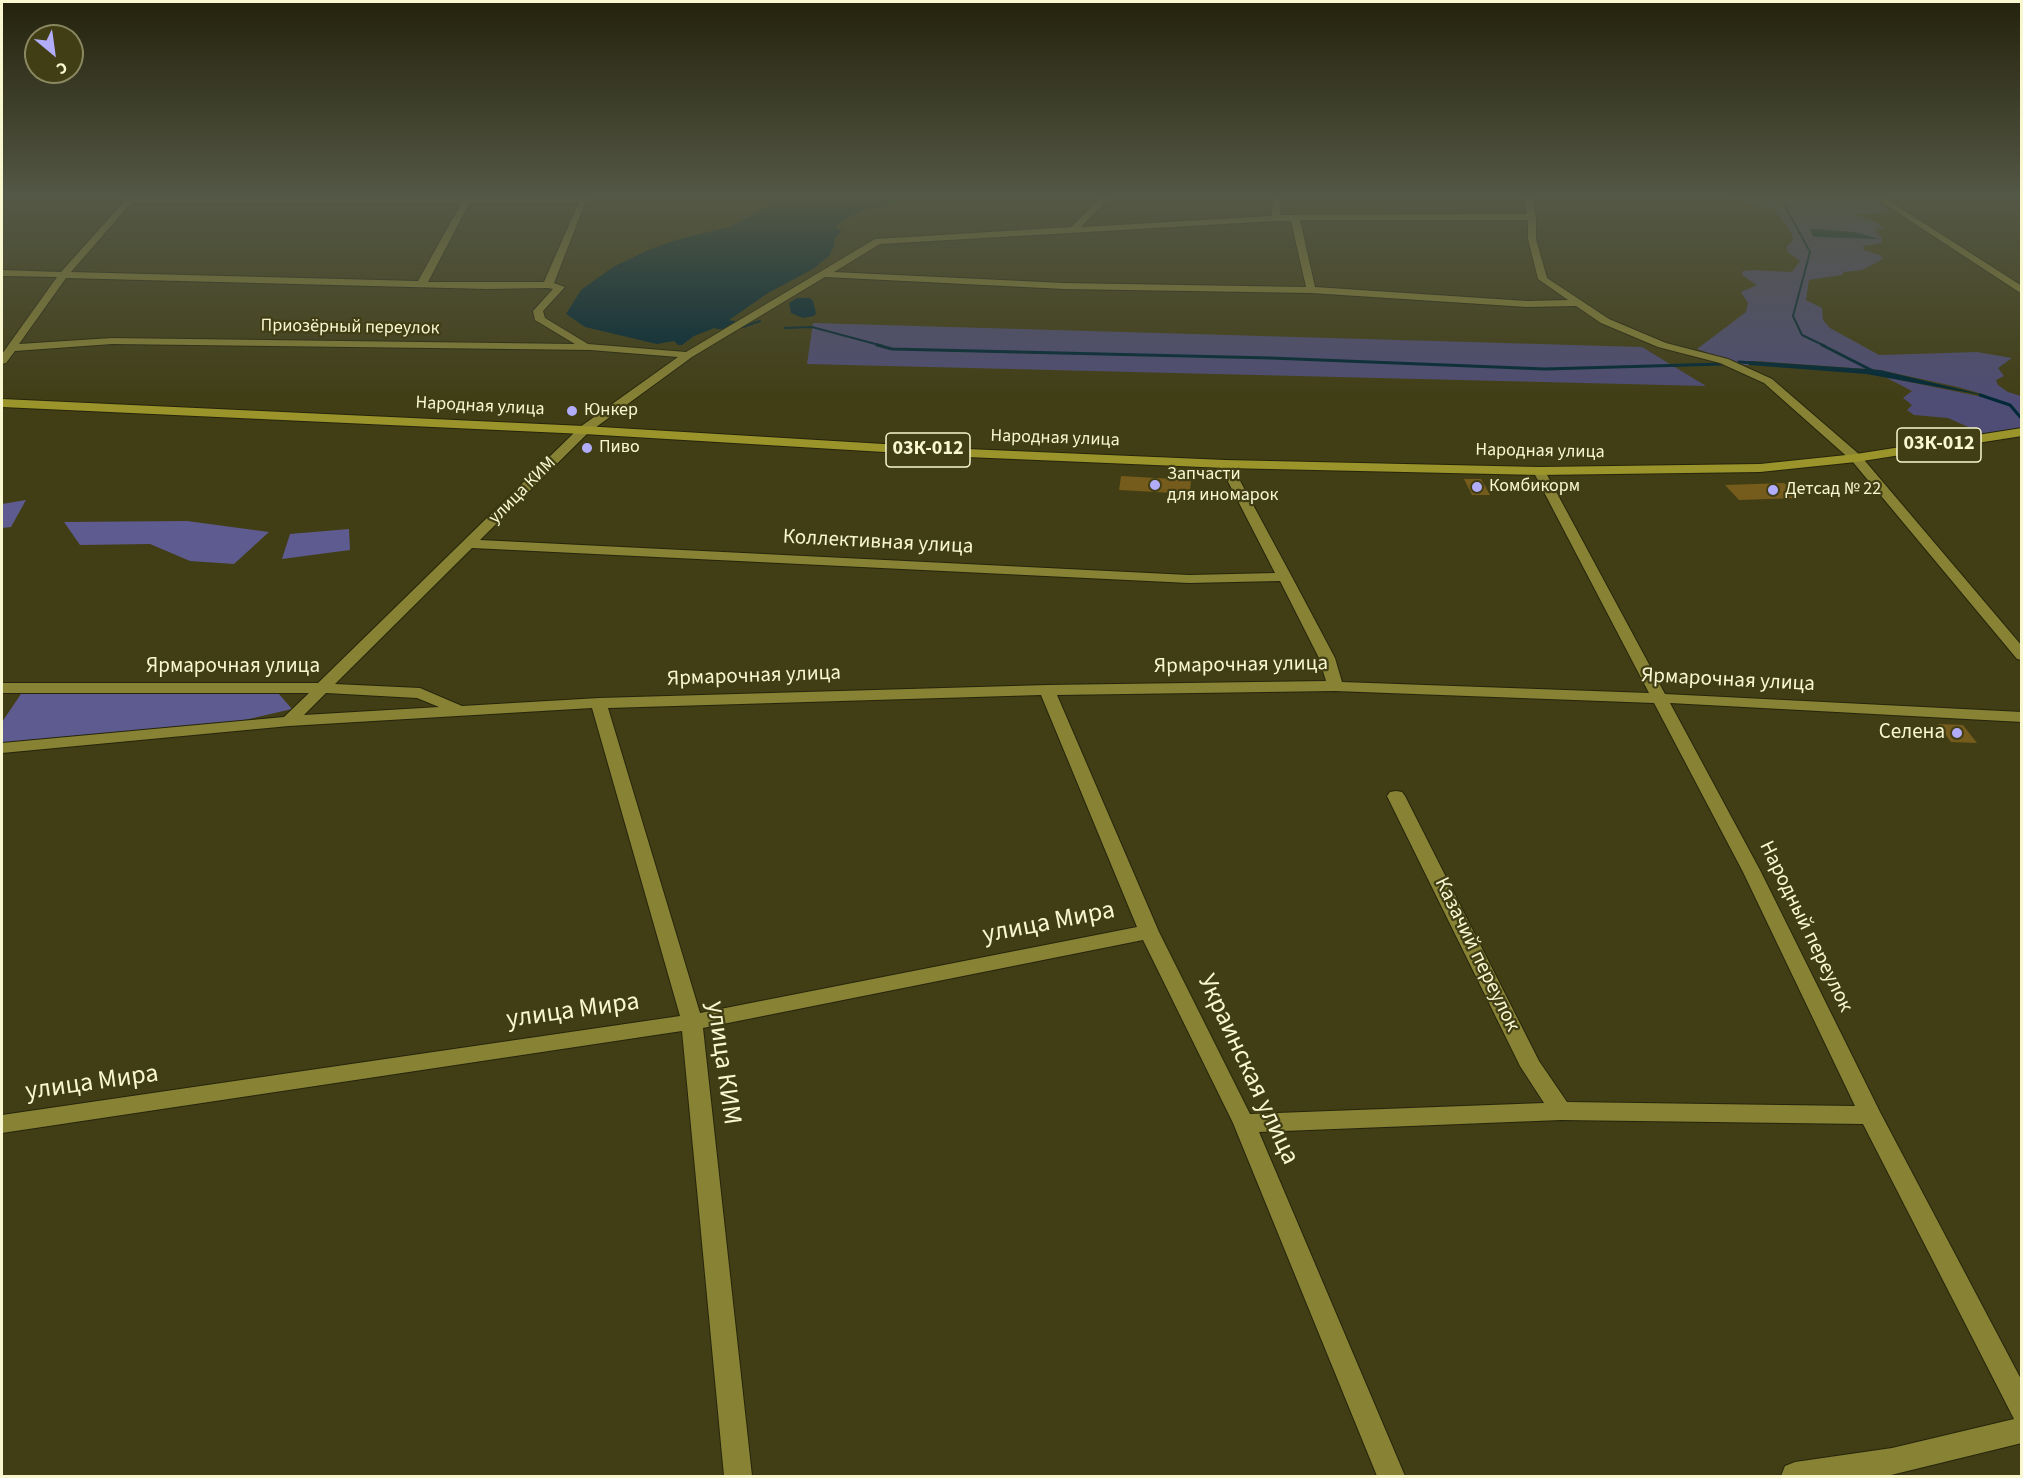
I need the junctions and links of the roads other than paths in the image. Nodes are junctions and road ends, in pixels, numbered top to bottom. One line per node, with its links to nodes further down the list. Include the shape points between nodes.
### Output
1 (71, 266): 9 (street)
2 (431, 266): 11 (street)
3 (556, 266): 12 (street)
4 (837, 266): 10 (street, улица КИМ)
5 (1306, 266): 13 (street)
6 (1540, 266): 15 (street, via 1543,279)
7 (1984, 266): 14 (street)
8 (2, 273): 9 (street)
9 (64, 274): 11 (street); 17 (street)
10 (824, 274): 13 (street, via 1064,286); 18 (street, улица КИМ)
11 (422, 283): 12 (street)
12 (548, 285): 16 (street, via 560,287 538,311 540,320)
13 (1311, 290): 15 (street)
14 (2022, 291)
15 (1578, 303): 23 (street, via 1605,321 1662,345 1724,361 1768,381)
16 (590, 347): 17 (street, Приозёрный переулок, via 112,341); 18 (street, Приозёрный переулок)
17 (11, 348): 19 (street)
18 (688, 355): 21 (street, улица КИМ)
19 (2, 361)
20 (2, 403): 21 (main road, Народная улица / 03К-012)
21 (584, 430): 24 (main road, Народная улица / 03К-012); 26 (street, улица КИМ)
22 (2022, 432): 23 (main road, 03К-012)
23 (1856, 458): 25 (main road, Народная улица / 03К-012, via 1760,468); 28 (street)
24 (1226, 464): 25 (main road, Народная улица / 03К-012); 27 (street)
25 (1539, 471): 33 (street, Народный переулок)
26 (468, 544): 27 (street, Коллективная улица, via 1177,578); 31 (street, улица КИМ)
27 (1285, 577): 29 (street, via 1327,658)
28 (2022, 656)
29 (1335, 686): 32 (street, Ярмарочная улица); 33 (street, Ярмарочная улица)
30 (2, 688): 31 (street, Ярмарочная улица)
31 (323, 688): 35 (street, Ярмарочная улица, via 420,693); 37 (street, улица КИМ)
32 (1047, 690): 34 (street, Ярмарочная улица); 40 (street, Украинская улица)
33 (1659, 698): 36 (street, Ярмарочная улица); 43 (street, Народный переулок, via 1752,872)
34 (599, 703): 35 (street, Ярмарочная улица); 41 (street, улица КИМ)
35 (460, 711): 37 (street, Ярмарочная улица)
36 (2022, 717)
37 (289, 721): 38 (street, Ярмарочная улица)
38 (2, 748)
39 (1396, 795): 42 (street, Казачий переулок, via 1531,1066)
40 (1149, 932): 41 (street, улица Мира); 44 (street, Украинская улица)
41 (692, 1022): 45 (street, улица Мира); 49 (street, улица КИМ)
42 (1561, 1111): 43 (street); 44 (street)
43 (1870, 1115): 46 (street, Народный переулок)
44 (1244, 1123): 50 (street, Украинская улица)
45 (2, 1124)
46 (2022, 1409)
47 (2022, 1430): 48 (street)
48 (1897, 1469): 51 (street)
49 (738, 1476)
50 (1391, 1476)
51 (1795, 1476)

